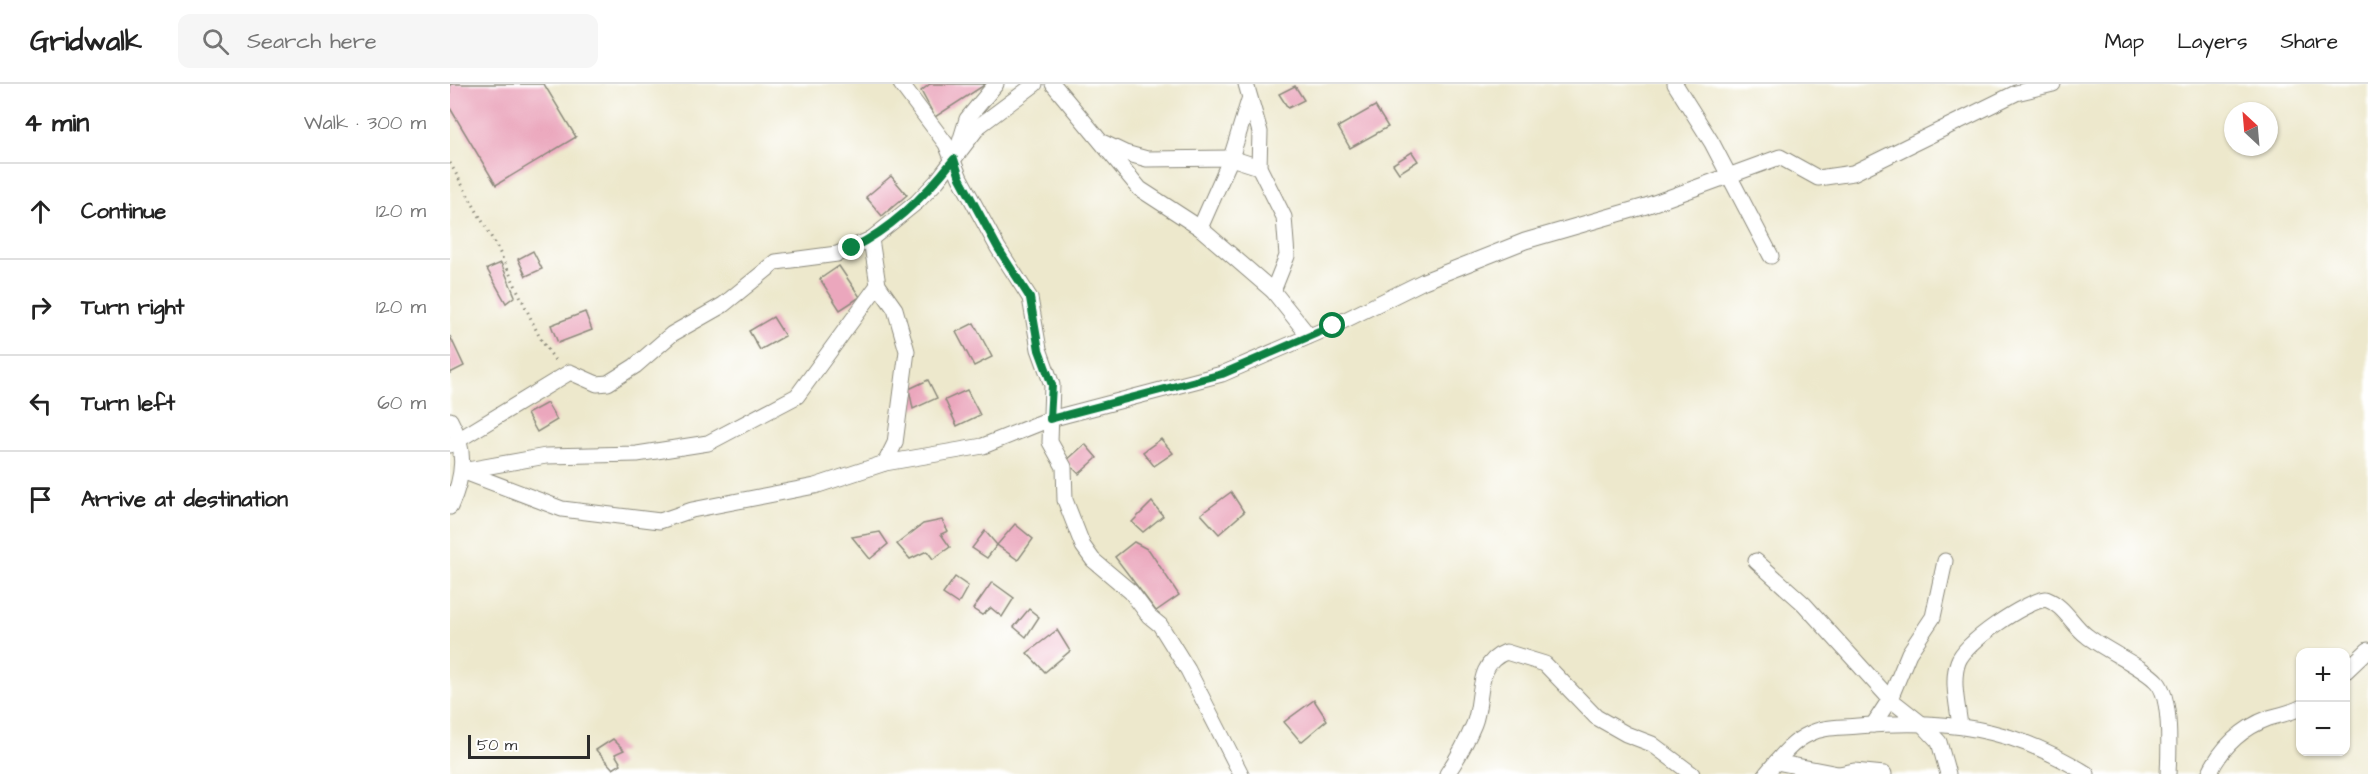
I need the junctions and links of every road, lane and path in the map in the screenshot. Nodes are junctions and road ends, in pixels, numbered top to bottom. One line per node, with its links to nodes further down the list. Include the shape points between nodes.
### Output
1 (901, 84): 11 (street)
2 (996, 84): 11 (street, via 967,119)
3 (1035, 84): 11 (street, via 979,126)
4 (1053, 84): 9 (street)
5 (1246, 84): 8 (street)
6 (1675, 84): 14 (street)
7 (2053, 84): 14 (street, via 2016,93 1853,173 1818,178 1780,157)
8 (1249, 100): 10 (street); 13 (street, via 1260,132)
9 (1100, 140): 10 (street, via 1147,159); 15 (street, via 1140,189)
10 (1231, 158): 13 (street); 15 (street)
11 (954, 159): 16 (street, via 917,202); 22 (street, via 960,178 998,248 1030,298 1039,350 1052,385)
12 (450, 163): 21 (path, via 499,251 548,353)
13 (1259, 167): 19 (street, via 1284,217 1287,256)
14 (1728, 176): 17 (street); 20 (street, via 1646,206 1525,241 1424,282)
15 (1200, 228): 19 (street)
16 (871, 239): 18 (street); 21 (street, via 837,254 776,262 723,304 672,334 608,383 597,384)
17 (1771, 256)
18 (878, 285): 25 (street, via 895,309 907,351 895,443); 26 (street, via 797,396 708,443 637,454 546,456)
19 (1273, 291): 20 (street)
20 (1309, 336): 22 (street, via 1222,374)
21 (570, 372): 24 (street)
22 (1050, 419): 25 (street, via 983,446); 40 (street, via 1050,442 1064,467 1065,500 1083,546 1160,625 1188,670)
23 (450, 420): 24 (street)
24 (455, 441): 26 (street)
25 (885, 463): 26 (street, via 815,486 692,510 660,521 562,509)
26 (462, 471): 27 (street)
27 (450, 507)
28 (1756, 561): 32 (street, via 1804,604)
29 (1945, 561): 32 (street, via 1933,616 1909,653)
30 (2368, 650): 31 (street)
31 (2350, 667)
32 (1890, 699): 34 (street); 35 (street)
33 (2296, 710): 49 (street, via 2269,718 2238,736 2216,759)
34 (1873, 725): 35 (street); 39 (street, via 1812,732)
35 (1923, 725): 36 (street); 38 (street)
36 (1944, 725): 37 (street); 38 (street)
37 (1960, 726): 47 (street, via 1992,730 2027,742); 48 (street, via 1956,674 1964,651 2028,605 2046,599 2063,609 2085,634 2161,687 2166,709)
38 (1939, 742): 46 (street)
39 (1776, 762): 43 (street); 44 (street)
40 (1241, 774)
41 (1447, 774): 42 (street, via 1474,724 1485,669 1506,652 1545,664 1596,717 1652,744)
42 (1692, 774)
43 (1766, 774)
44 (1839, 774): 45 (street)
45 (1884, 774)
46 (1948, 774)
47 (2086, 774)
48 (2168, 774)
49 (2209, 774)

